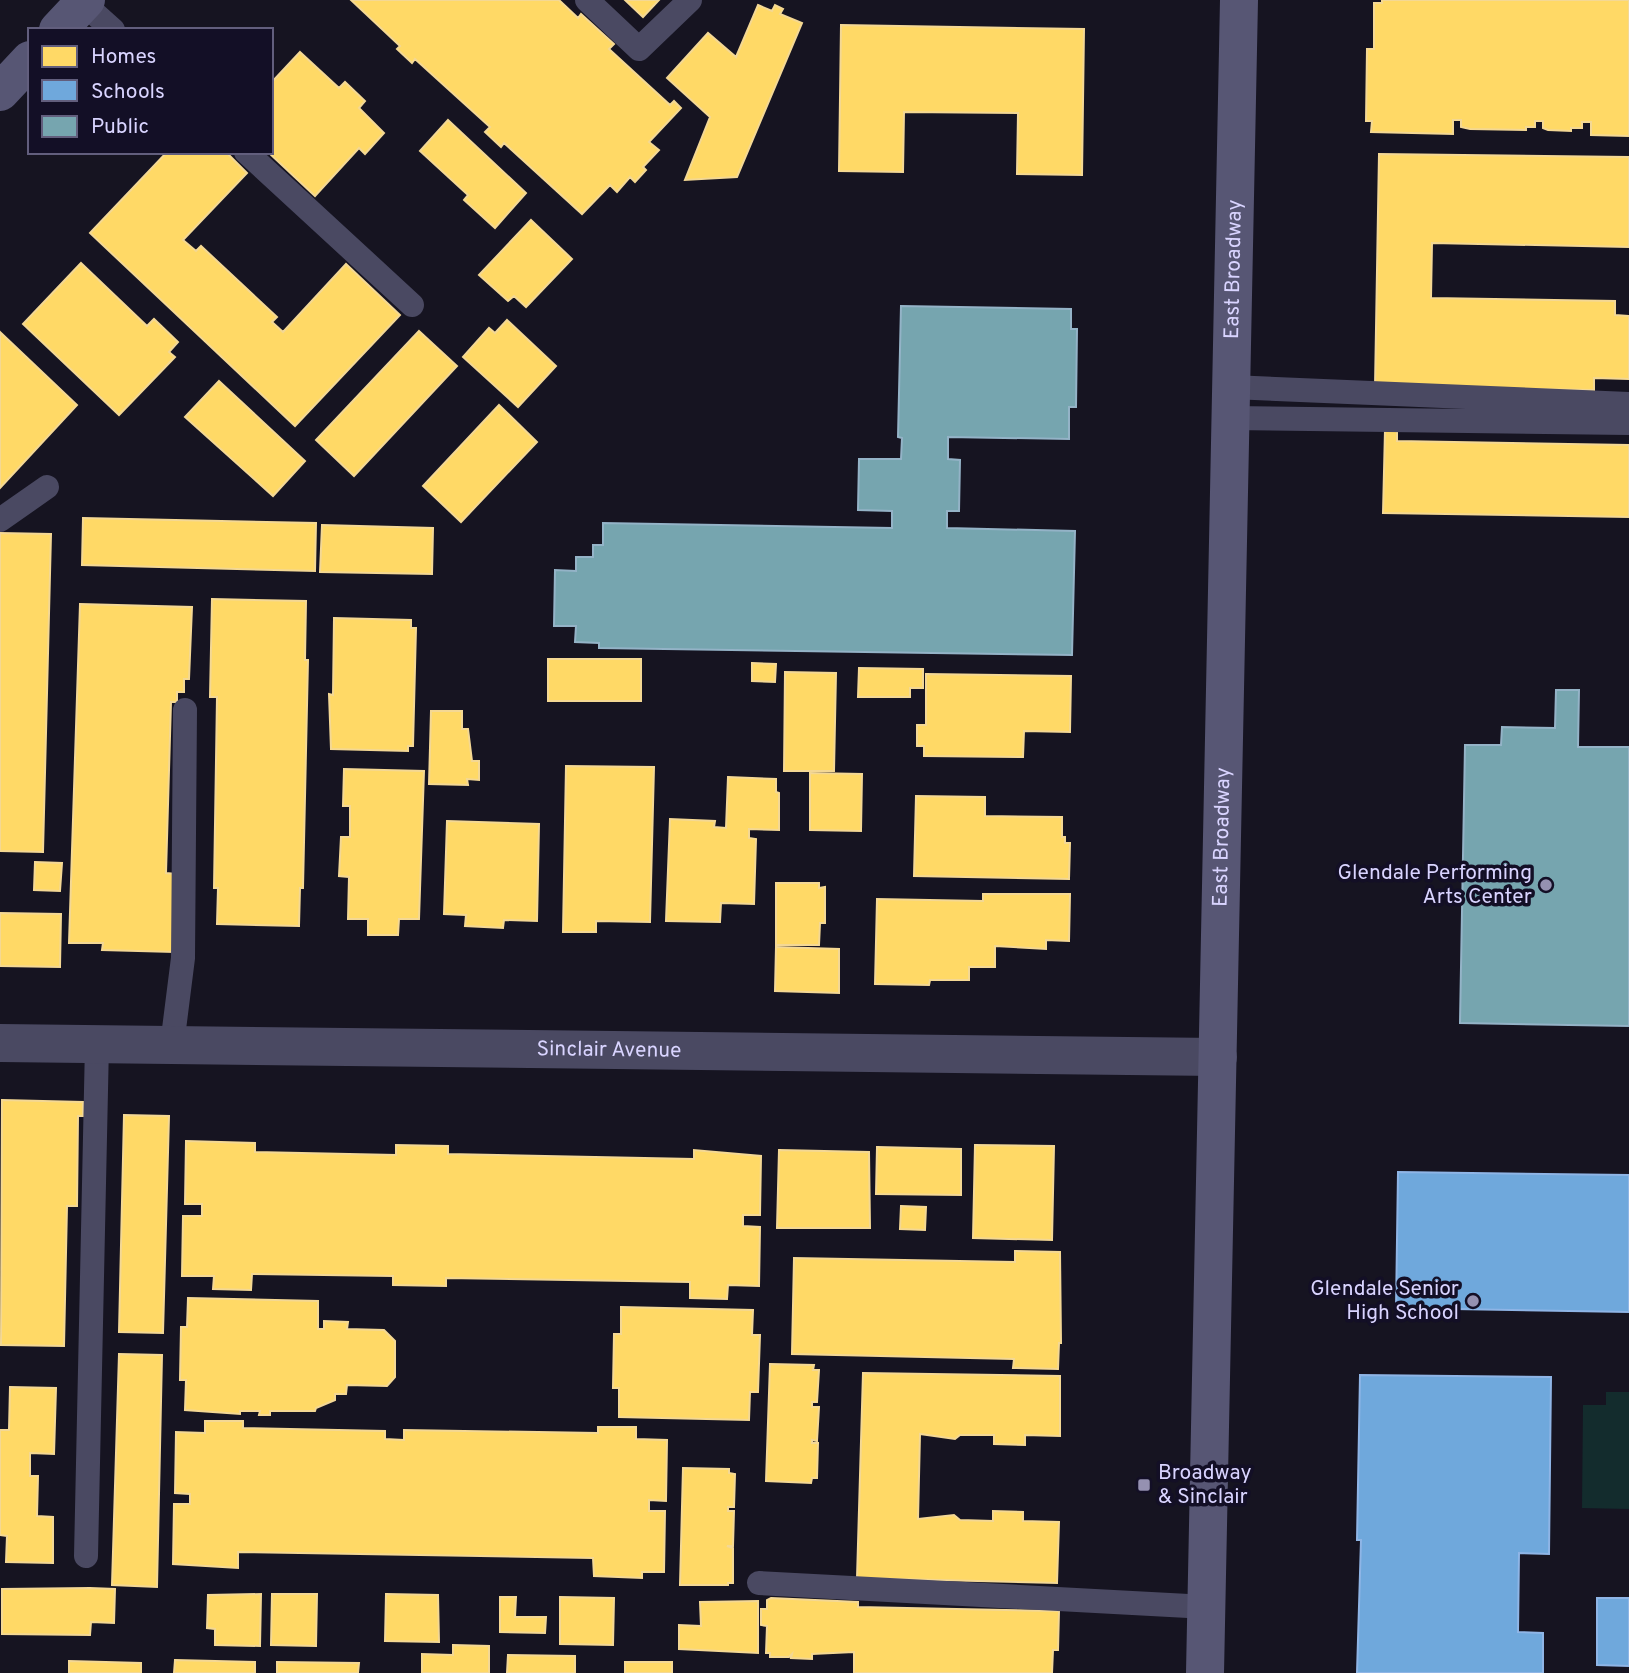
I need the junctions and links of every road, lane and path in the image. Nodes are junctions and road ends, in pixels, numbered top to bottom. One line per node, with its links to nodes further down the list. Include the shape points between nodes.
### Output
1 (587, 0): 2 (lane, via 639,49)
2 (690, 0)
3 (1239, 0): 10 (main road, East Broadway)
4 (76, 11): 5 (lane)
5 (109, 28)
6 (28, 62): 7 (main road)
7 (0, 92)
8 (248, 154): 9 (lane)
9 (412, 305)
10 (1231, 402): 11 (lane); 12 (lane); 19 (main road, East Broadway)
11 (1629, 404)
12 (1629, 423)
13 (47, 487): 14 (lane)
14 (0, 520)
15 (184, 710): 18 (lane, via 183,958)
16 (0, 1043): 17 (street, Sinclair Avenue)
17 (97, 1044): 18 (street, Sinclair Avenue); 20 (lane)
18 (172, 1045): 19 (street, Sinclair Avenue)
19 (1218, 1057): 22 (main road, East Broadway)
20 (86, 1556)
21 (759, 1583): 22 (lane)
22 (1207, 1607): 23 (main road, East Broadway)
23 (1205, 1673)

